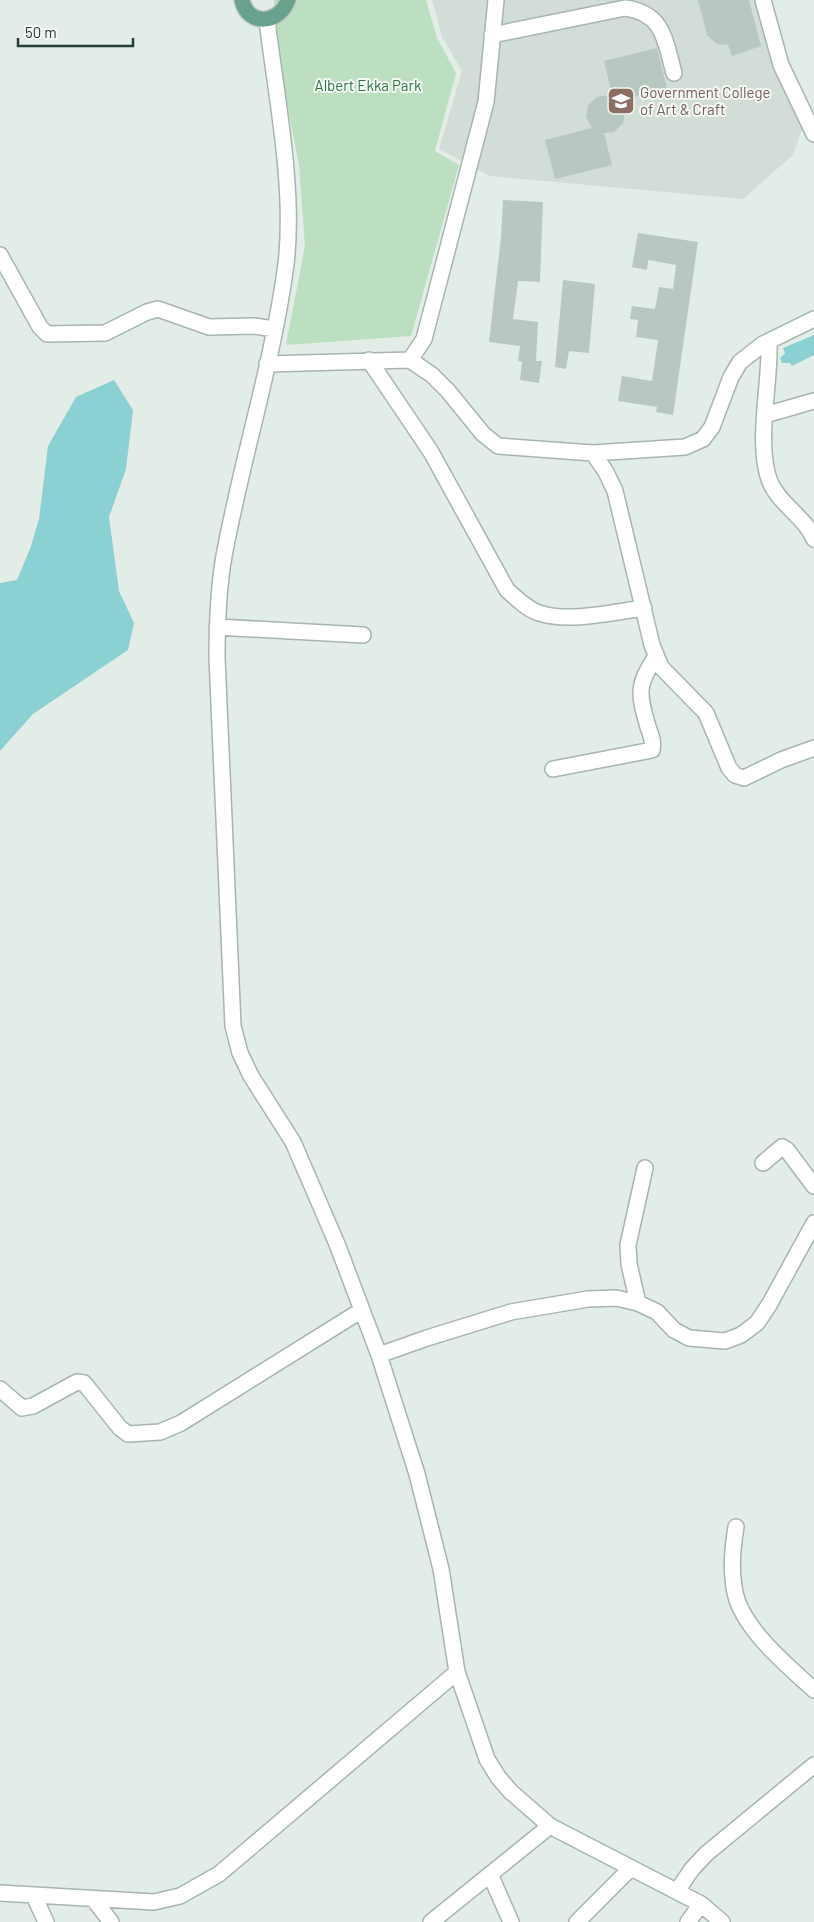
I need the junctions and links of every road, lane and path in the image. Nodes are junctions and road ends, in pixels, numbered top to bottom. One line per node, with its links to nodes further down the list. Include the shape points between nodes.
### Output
1 (288, 0): 5 (main road, via 280,14)
2 (496, 0): 6 (street)
3 (763, 0): 8 (street, via 781,65)
4 (238, 1): 5 (main road, via 249,13)
5 (267, 20): 11 (street, via 289,222 286,264)
6 (492, 35): 7 (street, via 625,8 638,9 655,20 662,31); 14 (street, via 486,102 424,339)
7 (674, 73)
8 (814, 134)
9 (0, 255): 11 (street, via 47,334 106,333 147,312 158,310 209,327)
10 (814, 319): 12 (street)
11 (274, 329): 15 (street)
12 (769, 341): 17 (street); 18 (street, via 740,362 731,376 712,427 703,439 685,447)
13 (369, 360): 14 (street); 15 (street); 21 (street, via 431,452 507,590 519,601 538,613 552,616)
14 (410, 360): 18 (street, via 432,375 482,434 498,446)
15 (266, 364): 22 (street, via 224,557)
16 (814, 401): 17 (street)
17 (765, 415): 19 (street, via 763,435 770,481 783,503)
18 (593, 453): 21 (street, via 615,492)
19 (807, 518): 20 (street)
20 (814, 540)
21 (644, 608): 24 (street)
22 (217, 627): 23 (street); 32 (street, via 233,1026 240,1053 251,1076 293,1142)
23 (363, 635)
24 (656, 656): 25 (street, via 661,667 706,713 735,775 744,778); 26 (street, via 642,677 640,691 654,743 652,750)
25 (814, 748)
26 (553, 769)
27 (764, 1163): 29 (street, via 782,1146)
28 (645, 1168): 31 (street, via 628,1245 628,1264)
29 (814, 1186)
30 (814, 1223): 31 (street, via 769,1306 757,1323 741,1335 725,1341 689,1338 674,1330 657,1312)
31 (638, 1303): 33 (street, via 616,1298 588,1299 511,1312)
32 (362, 1310): 33 (street); 34 (street, via 181,1423 160,1432 128,1434 84,1383 76,1382 32,1406 22,1408)
33 (380, 1355): 36 (street, via 417,1474 441,1569)
34 (0, 1389)
35 (736, 1527): 37 (street, via 733,1567 738,1600 768,1646)
36 (457, 1672): 39 (street, via 490,1765 511,1792); 45 (street, via 219,1874 180,1896 154,1902)
37 (814, 1690)
38 (814, 1766): 42 (street, via 706,1854)
39 (550, 1826): 40 (street); 41 (street)
40 (631, 1868): 42 (street); 51 (street)
41 (490, 1874): 49 (street); 50 (street)
42 (677, 1891): 46 (street)
43 (0, 1893): 44 (street)
44 (34, 1896): 45 (street); 47 (street)
45 (96, 1901): 48 (street)
46 (701, 1904): 52 (street); 53 (street)
47 (46, 1922)
48 (111, 1922)
49 (431, 1922)
50 (510, 1922)
51 (577, 1922)
52 (688, 1922)
53 (722, 1922)

